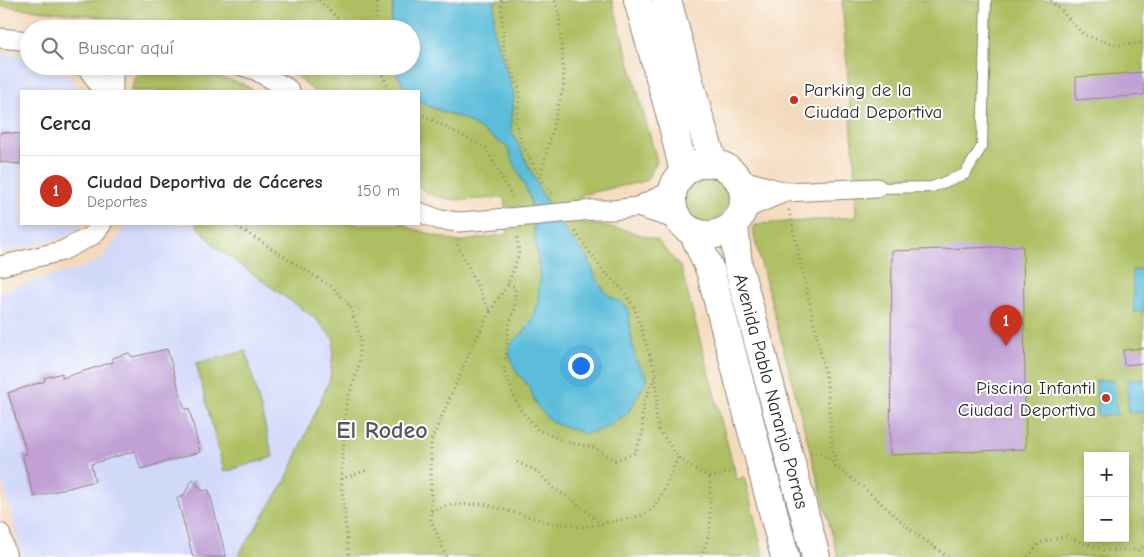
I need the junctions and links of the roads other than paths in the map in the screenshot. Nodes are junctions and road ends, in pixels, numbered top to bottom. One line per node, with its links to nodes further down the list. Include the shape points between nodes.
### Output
1 (638, 0): 14 (main road, via 670,113)
2 (667, 0): 12 (main road)
3 (986, 0): 15 (lane, via 982,146 965,174 932,187)
4 (0, 38): 5 (street)
5 (20, 40)
6 (92, 75): 9 (street)
7 (113, 75): 10 (street)
8 (264, 75): 11 (street)
9 (102, 90)
10 (113, 90)
11 (289, 90)
12 (713, 163): 13 (main road, via 728,168); 14 (main road, via 698,164)
13 (739, 179): 16 (street); 19 (main road, via 744,194)
14 (678, 181): 17 (street); 21 (main road, via 672,206)
15 (877, 188): 16 (street)
16 (785, 192): 19 (street)
17 (637, 207): 18 (street, bridge, via 460,222 440,220); 21 (street)
18 (420, 212)
19 (738, 218): 21 (main road, via 714,235); 26 (main road, Avenida Pablo Naranjo Porras, via 738,265)
20 (101, 225): 22 (street, via 93,235 62,251)
21 (686, 226): 25 (main road, Avenida Pablo Naranjo Porras, via 710,270)
22 (2, 266)
23 (0, 533): 24 (street)
24 (7, 557)
25 (785, 557)
26 (816, 557)

